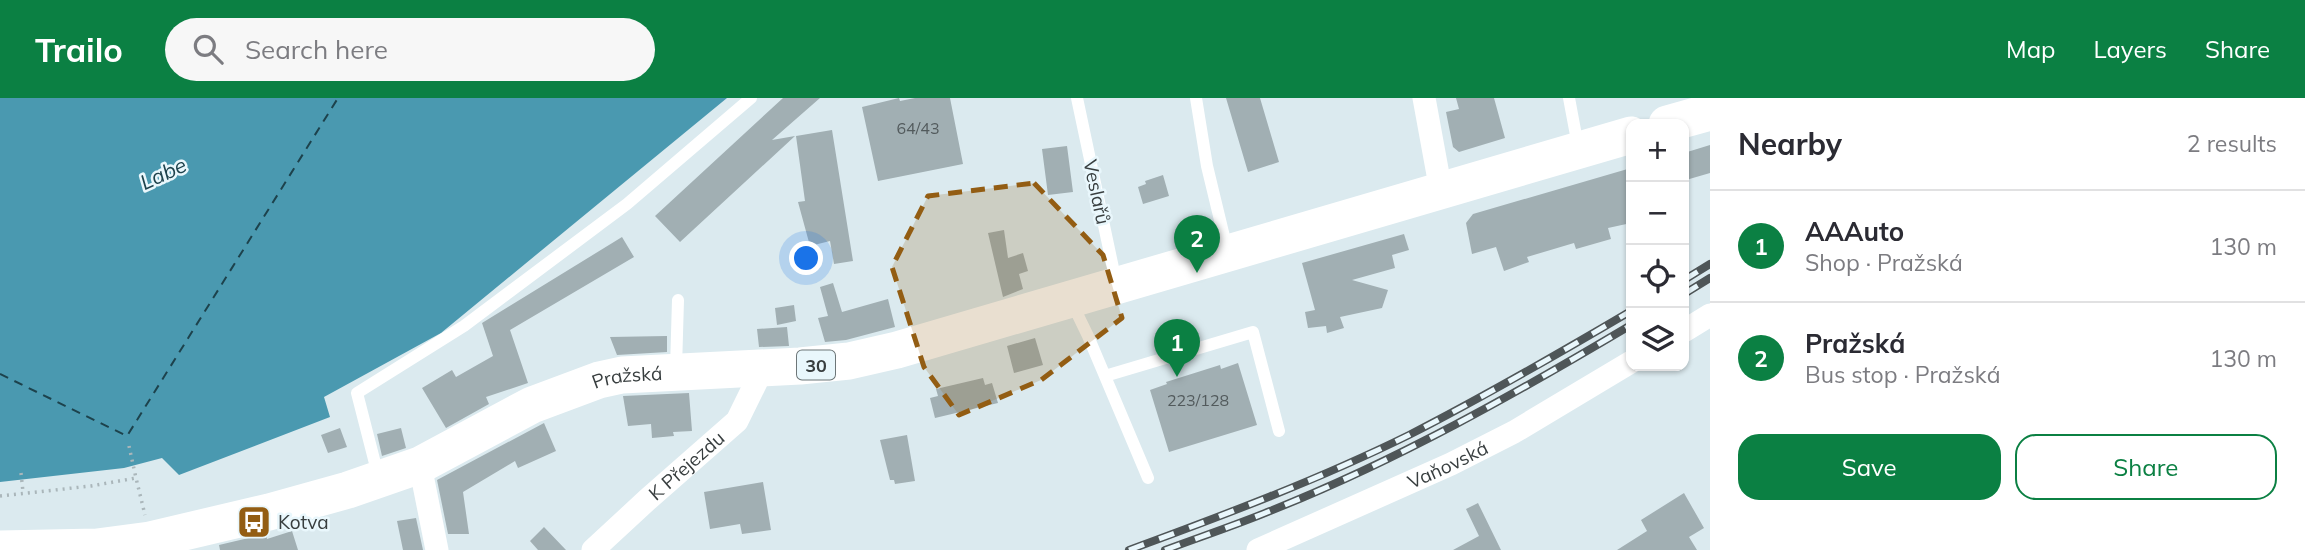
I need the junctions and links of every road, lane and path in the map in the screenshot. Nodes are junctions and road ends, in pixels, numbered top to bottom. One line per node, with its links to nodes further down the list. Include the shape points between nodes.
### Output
1 (751, 98): 27 (lane, via 627,204 464,326 357,393)
2 (1077, 98): 12 (lane, Veslařů)
3 (1196, 98): 11 (lane)
4 (1424, 98): 10 (street)
5 (1569, 98): 9 (lane)
6 (1710, 112): 7 (main road)
7 (1685, 119)
8 (1626, 136): 9 (main road, Pražská / 30)
9 (1578, 150): 10 (main road, Pražská / 30)
10 (1441, 191): 11 (main road, Pražská / 30)
11 (1228, 253): 12 (main road, Pražská / 30)
12 (1116, 286): 14 (main road, Pražská / 30)
13 (678, 300): 19 (lane)
14 (1070, 300): 18 (main road, Pražská / 30, via 849,361); 20 (lane)
15 (1710, 315): 16 (street)
16 (1689, 328)
17 (1626, 365): 34 (street, Vaňovská, via 1461,459)
18 (762, 368): 19 (main road, Pražská / 30); 33 (street, K Přejezdu, via 737,421)
19 (676, 372): 23 (main road, Pražská / 30, via 622,375 586,384 532,405)
20 (1105, 376): 21 (lane, via 1253,332); 26 (lane)
21 (1279, 431)
22 (129, 446): 25 (path)
23 (420, 465): 27 (main road, Pražská / 30); 32 (street)
24 (21, 473): 28 (path)
25 (136, 478): 28 (path); 30 (path)
26 (1147, 478)
27 (379, 479): 31 (main road, Pražská / 30, via 269,512 150,540 97,547)
28 (23, 492): 29 (path)
29 (0, 496)
30 (145, 517)
31 (0, 549)
32 (436, 550)
33 (593, 550)
34 (1258, 550)

